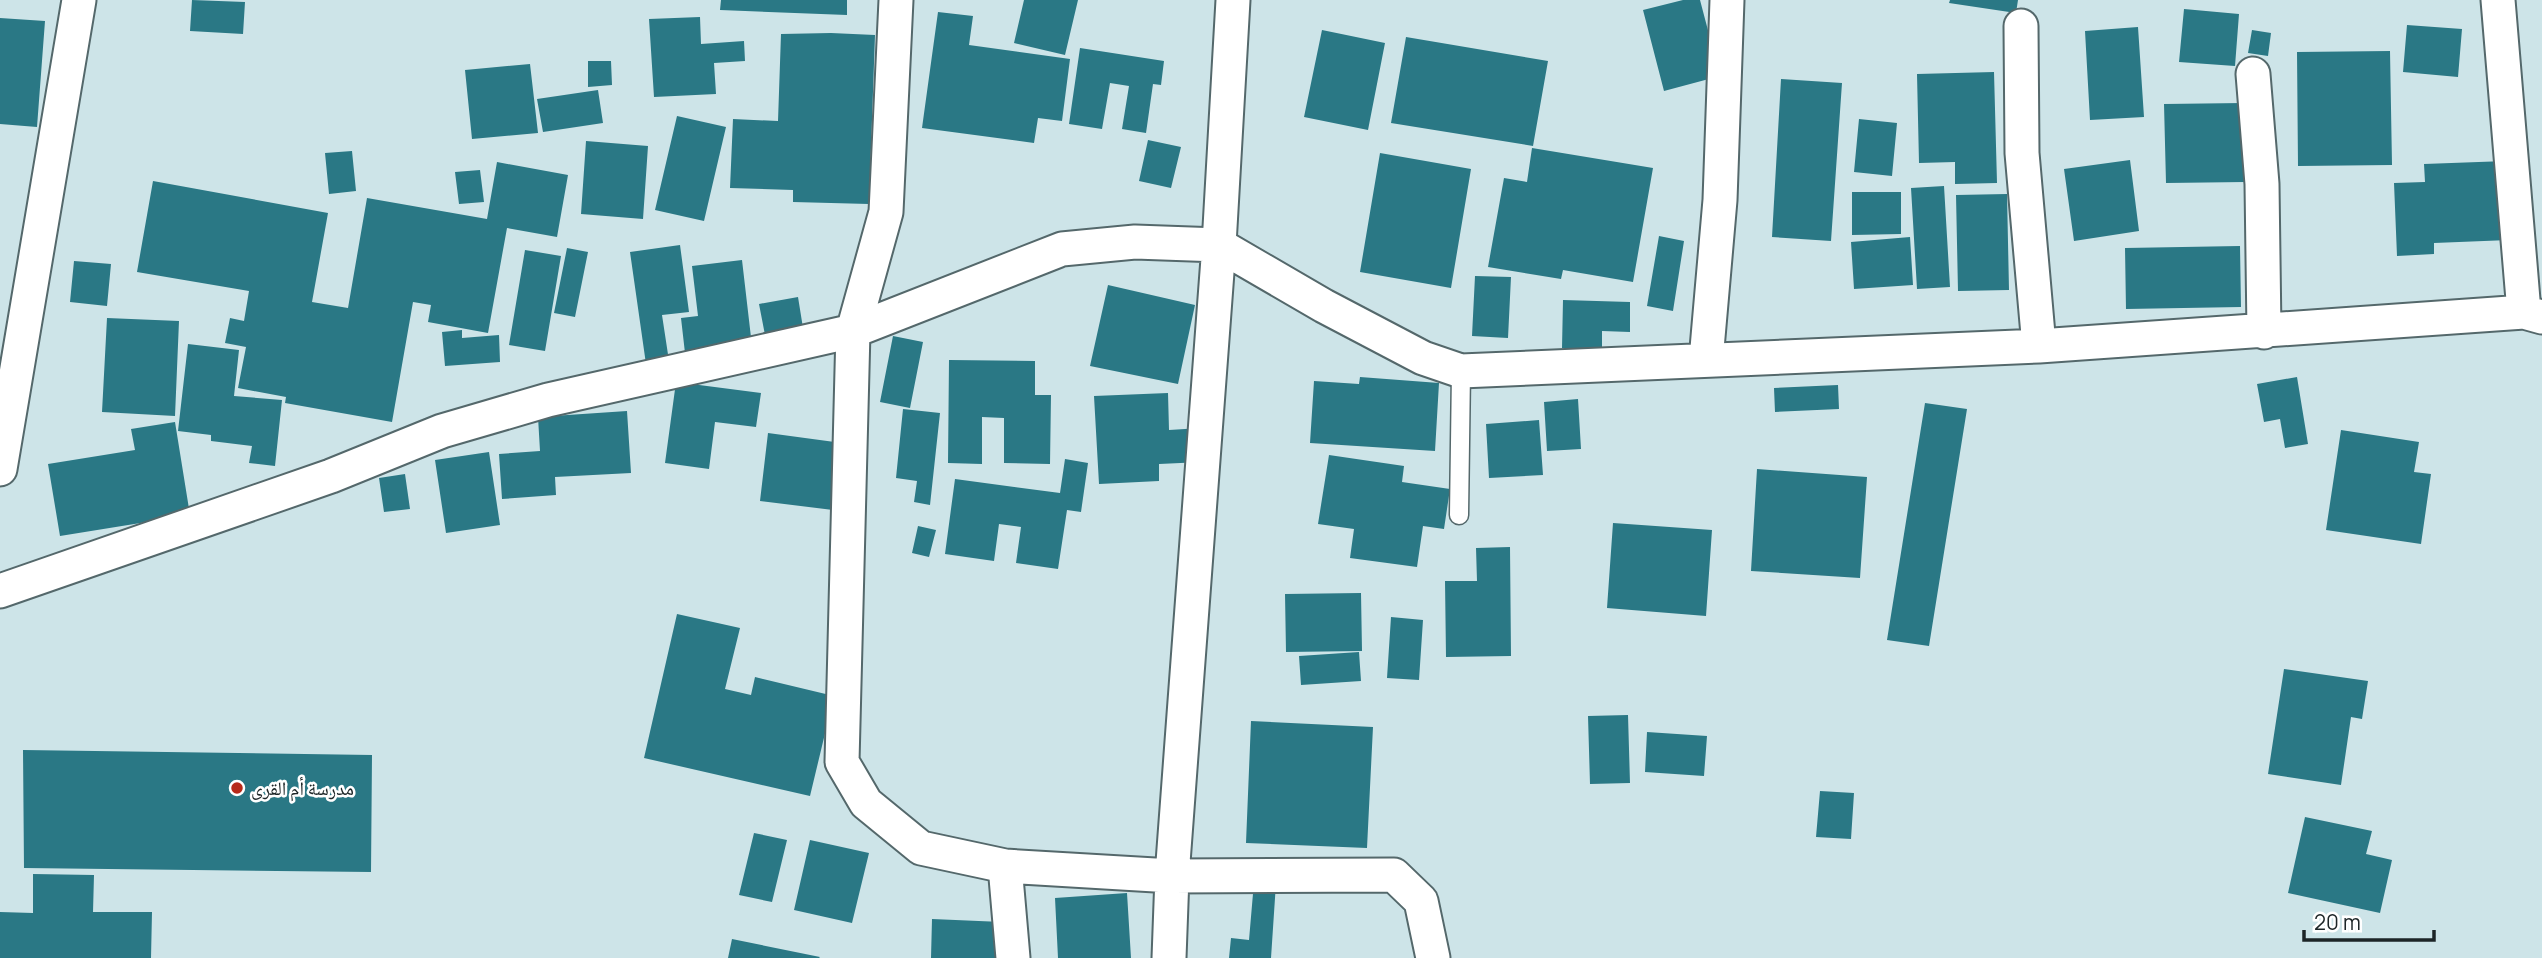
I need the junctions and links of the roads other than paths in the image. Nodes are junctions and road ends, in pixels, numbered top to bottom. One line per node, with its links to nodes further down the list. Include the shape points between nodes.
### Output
1 (79, 0): 15 (street)
2 (896, 0): 10 (street, via 886,212)
3 (1233, 0): 8 (street)
4 (1727, 0): 13 (street, via 1720,200)
5 (2498, 0): 9 (street)
6 (2021, 26): 12 (street, via 2022,153)
7 (2253, 74): 11 (street, via 2262,184)
8 (1220, 245): 10 (street, via 1135,242 1062,249); 14 (street, via 1423,358); 19 (street)
9 (2533, 314): 11 (street)
10 (853, 331): 17 (street, via 548,400 442,431 331,476); 18 (street, via 842,762 866,803 921,848)
11 (2264, 332): 12 (street)
12 (2039, 346): 13 (street)
13 (1706, 360): 14 (street)
14 (1461, 371): 16 (lane)
15 (0, 469)
16 (1459, 515)
17 (0, 591)
18 (1005, 866): 19 (street); 20 (street)
19 (1172, 876): 21 (street); 22 (street, via 1394,875 1421,901)
20 (1013, 958)
21 (1169, 958)
22 (1433, 958)

